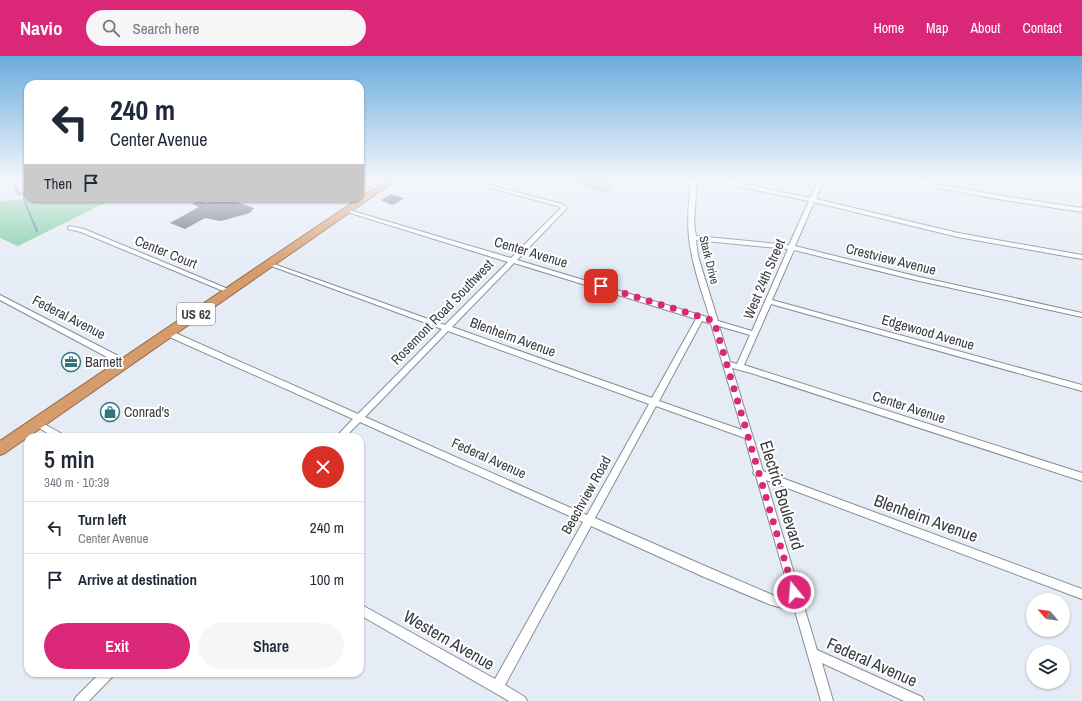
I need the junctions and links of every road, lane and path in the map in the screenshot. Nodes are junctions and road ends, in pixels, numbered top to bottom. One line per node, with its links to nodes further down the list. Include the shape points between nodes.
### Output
1 (347, 210): 10 (street, Center Avenue); 11 (highway, US 62)
2 (562, 210): 10 (street, Rosemont Road Southwest)
3 (692, 210): 7 (street, Stark Drive)
4 (807, 210): 8 (street, West 24th Street)
5 (854, 210): 9 (street, via 958,235)
6 (70, 228): 12 (street, Center Court, via 82,230)
7 (692, 238): 8 (street, Crestview Avenue); 17 (street, Stark Drive)
8 (791, 246): 14 (street, West 24th Street); 15 (street, Crestview Avenue, via 922,280)
9 (1082, 258)
10 (513, 260): 16 (street, Center Avenue); 18 (street, Rosemont Road Southwest)
11 (269, 264): 12 (highway, US 62); 18 (street, Blenheim Avenue)
12 (230, 291): 19 (highway, US 62)
13 (0, 297): 21 (street, Federal Avenue)
14 (768, 301): 20 (street, West 24th Street); 24 (street, Edgewood Avenue)
15 (1082, 315)
16 (701, 317): 17 (street, Center Avenue); 25 (street, Beechview Road)
17 (714, 321): 20 (street, Center Avenue); 22 (street, Electric Boulevard)
18 (447, 328): 25 (street, Blenheim Avenue); 26 (street, Rosemont Road Southwest)
19 (168, 333): 21 (highway, US 62); 26 (street, Federal Avenue)
20 (754, 334): 23 (street, West 24th Street)
21 (125, 363): 27 (highway, US 62)
22 (727, 364): 23 (street, Center Avenue); 30 (street, Electric Boulevard)
23 (740, 366): 33 (street, Center Avenue)
24 (1082, 388)
25 (653, 403): 30 (street, Blenheim Avenue); 34 (street, Beechview Road)
26 (359, 417): 29 (street, Rosemont Road Southwest); 34 (street, Federal Avenue)
27 (37, 423): 28 (street); 31 (highway, US 62)
28 (54, 433)
29 (344, 433)
30 (748, 436): 32 (street, Electric Boulevard)
31 (0, 449)
32 (758, 473): 35 (street, Blenheim Avenue); 36 (street, Electric Boulevard)
33 (1082, 477)
34 (589, 519): 36 (street, Federal Avenue, via 776,601); 40 (street, Beechview Road)
35 (1082, 594)
36 (798, 607): 38 (street, Electric Boulevard)
37 (364, 611): 40 (street, Western Avenue)
38 (812, 653): 43 (street, Electric Boulevard); 44 (street, Federal Avenue)
39 (104, 677): 41 (street)
40 (497, 687): 42 (street, Western Avenue)
41 (80, 701)
42 (521, 701)
43 (827, 701)
44 (918, 701)

